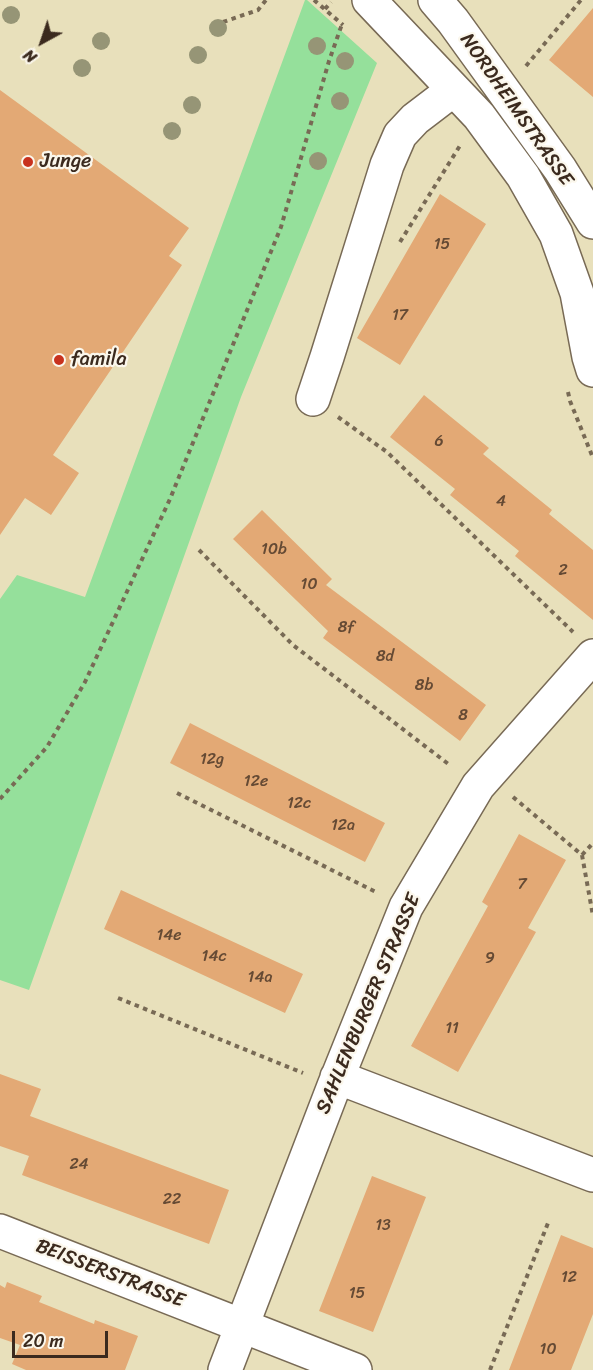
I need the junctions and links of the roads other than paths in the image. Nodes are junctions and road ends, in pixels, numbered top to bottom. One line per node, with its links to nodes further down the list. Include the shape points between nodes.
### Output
1 (369, 0): 3 (street, NORDHEIMSTRASSE)
2 (435, 0): 4 (street, NORDHEIMSTRASSE, via 554,160)
3 (453, 90): 5 (street, NORDHEIMSTRASSE, via 479,116 556,234 577,292); 6 (street, via 400,135)
4 (593, 222)
5 (593, 370)
6 (313, 399)
7 (584, 645): 8 (street, SAHLENBURGER STRASSE, via 483,781 406,907)
8 (335, 1082): 9 (street); 11 (street, SAHLENBURGER STRASSE)
9 (593, 1175)
10 (0, 1231): 11 (street, BEISSERSTRASSE)
11 (242, 1326): 12 (street, SAHLENBURGER STRASSE); 13 (street, BEISSERSTRASSE)
12 (225, 1370)
13 (355, 1370)

